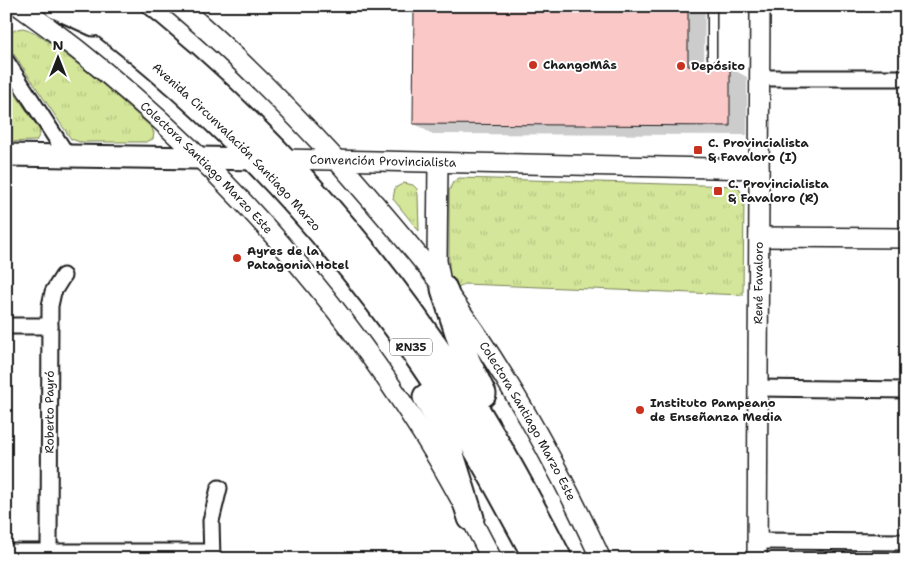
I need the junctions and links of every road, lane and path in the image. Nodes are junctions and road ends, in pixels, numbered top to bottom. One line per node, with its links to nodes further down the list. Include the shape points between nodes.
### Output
1 (18, 6): 17 (street, Colectora Santiago Marzo Este, via 126,90)
2 (57, 6): 9 (highway)
3 (80, 6): 9 (highway, Avenida Circunvalación Santiago Marzo / RN35)
4 (114, 6): 12 (highway, Avenida Circunvalación Santiago Marzo / RN35)
5 (138, 6): 12 (highway)
6 (179, 6): 20 (street, Colectora Santiago Marzo Este, via 271,91)
7 (712, 6): 10 (lane)
8 (760, 6): 13 (street, René Favaloro)
9 (113, 31): 18 (highway, Avenida Circunvalación Santiago Marzo / RN35, via 195,101)
10 (712, 57)
11 (6, 61): 16 (street)
12 (198, 75): 19 (highway, Avenida Circunvalación Santiago Marzo / RN35)
13 (760, 78): 14 (street); 22 (street, René Favaloro)
14 (906, 78)
15 (6, 155): 16 (main road, Convención Provincialista)
16 (67, 155): 17 (main road, Convención Provincialista)
17 (197, 157): 18 (main road, Convención Provincialista); 33 (street, Colectora Santiago Marzo Este, via 284,248 359,341 422,432)
18 (253, 158): 19 (main road, Convención Provincialista); 23 (highway, Avenida Circunvalación Santiago Marzo / RN35)
19 (283, 159): 20 (street, Convención Provincialista); 41 (highway, Avenida Circunvalación Santiago Marzo / RN35, via 378,271 440,354 495,440)
20 (336, 160): 21 (street, Convención Provincialista); 27 (street, Colectora Santiago Marzo Este)
21 (438, 162): 22 (street, Convención Provincialista); 27 (street, via 437,261 438,275)
22 (759, 169): 24 (street, René Favaloro)
23 (318, 229): 33 (highway, via 356,298 437,414); 40 (highway, Avenida Circunvalación Santiago Marzo / RN35, via 384,310 436,384 475,446)
24 (759, 236): 25 (street); 30 (street, René Favaloro)
25 (906, 238)
26 (63, 276): 29 (street, Roberto Payró, via 52,296)
27 (444, 288): 41 (highway, via 470,369 535,486); 42 (street, Colectora Santiago Marzo Este, via 524,412)
28 (6, 326): 29 (street)
29 (50, 326): 37 (street, Roberto Payró)
30 (758, 388): 31 (street); 35 (street, René Favaloro)
31 (906, 390)
32 (219, 488): 38 (street, via 212,516)
33 (471, 518): 39 (street, Colectora Santiago Marzo Este)
34 (906, 542): 35 (street)
35 (757, 550)
36 (6, 552): 37 (street)
37 (50, 552): 38 (street)
38 (212, 555)
39 (492, 559)
40 (537, 559)
41 (560, 559)
42 (601, 559)

